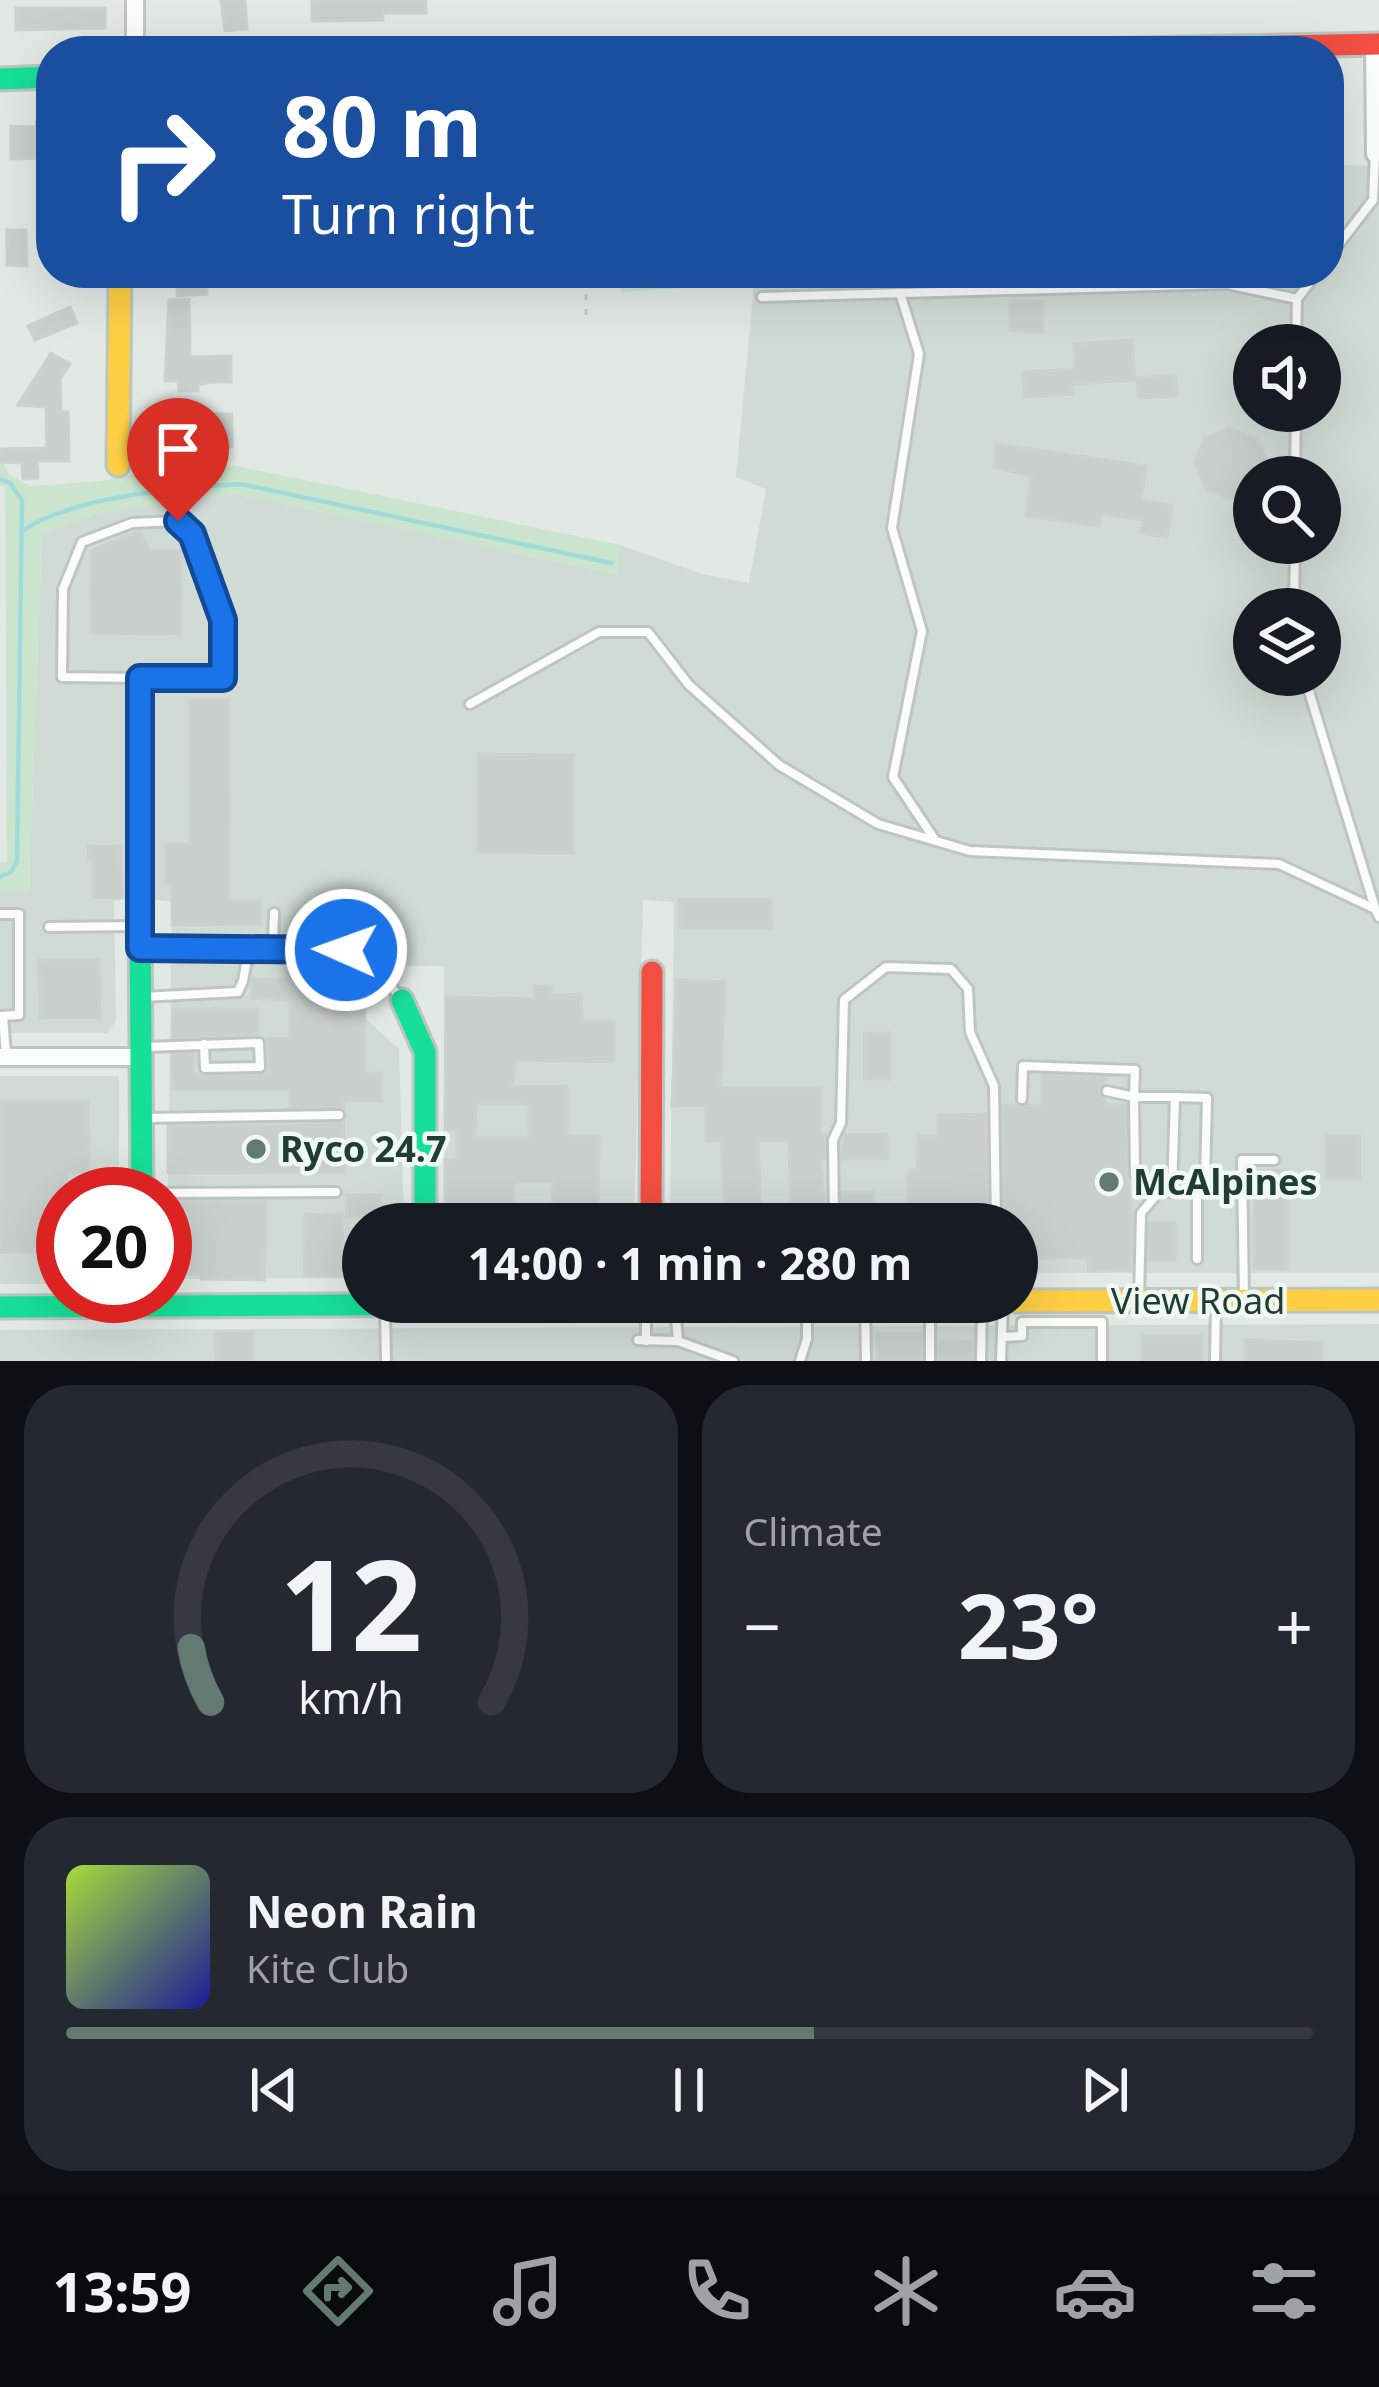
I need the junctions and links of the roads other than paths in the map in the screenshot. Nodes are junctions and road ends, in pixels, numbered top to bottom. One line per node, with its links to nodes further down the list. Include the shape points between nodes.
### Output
1 (135, 0): 2 (street)
2 (135, 36)
3 (1377, 44): 4 (street); 7 (street)
4 (1344, 45)
5 (36, 78): 6 (street)
6 (0, 79)
7 (1376, 154): 8 (lane, via 1373,200)
8 (1344, 238)
9 (120, 288): 17 (street)
10 (1082, 288): 13 (lane)
11 (1246, 288): 15 (lane)
12 (1305, 288): 15 (lane)
13 (900, 293): 14 (lane); 21 (lane, via 919,354 892,528 922,631 893,776)
14 (762, 297)
15 (1297, 299): 16 (lane)
16 (1296, 324)
17 (118, 465)
18 (140, 678): 18 (lane, via 62,677 63,589 82,542 132,523 178,521 192,534 223,620 223,678); 27 (lane)
19 (1310, 696): 23 (lane)
20 (470, 704): 21 (lane, via 599,632 648,632 689,685 779,765 878,824)
21 (935, 841): 23 (lane, via 970,851 1279,864)
22 (274, 913): 29 (lane)
23 (1377, 913)
24 (0, 914): 34 (lane, via 19,914 19,1016)
25 (49, 927): 27 (lane)
26 (298, 928): 30 (lane, via 346,932)
27 (140, 931): 28 (lane); 32 (street)
28 (249, 947): 29 (lane); 32 (lane, via 238,992)
29 (273, 947): 30 (lane)
30 (346, 950): 33 (lane, via 368,951)
31 (652, 972): 52 (street)
32 (140, 997): 36 (street)
33 (401, 1000): 51 (street, via 424,1052)
34 (1, 1016): 37 (lane)
35 (204, 1045): 35 (lane, via 259,1043 260,1066 205,1068); 36 (lane)
36 (139, 1052): 37 (street); 43 (street)
37 (3, 1057)
38 (1107, 1091): 39 (lane)
39 (1134, 1097): 40 (lane); 41 (lane, via 1135,1070 1023,1066); 46 (lane)
40 (1174, 1097): 48 (lane); 49 (lane, via 1207,1098 1205,1181)
41 (1022, 1100)
42 (339, 1115): 43 (lane)
43 (142, 1118): 45 (street)
44 (1274, 1160): 57 (lane, via 1242,1160)
45 (142, 1167)
46 (1135, 1174)
47 (336, 1192): 50 (lane)
48 (1172, 1192): 49 (lane); 59 (lane, via 1159,1192 1141,1213)
49 (1197, 1192): 55 (lane)
50 (192, 1193)
51 (425, 1203)
52 (651, 1203)
53 (833, 1203): 54 (lane, via 844,1000 886,967 951,969 968,989 970,1032 994,1086)
54 (996, 1203)
55 (1197, 1259)
56 (1216, 1300): 57 (street, View Road); 59 (street, View Road); 84 (lane)
57 (1244, 1300): 58 (street, View Road)
58 (1379, 1300)
59 (1139, 1301): 65 (street, View Road)
60 (192, 1303): 63 (street)
61 (1038, 1303): 65 (street, View Road)
62 (36, 1306): 64 (street)
63 (342, 1306)
64 (0, 1307)
65 (1102, 1311): 74 (lane, via 1022,1322 1022,1336); 83 (lane)
66 (385, 1323): 76 (lane)
67 (645, 1323): 75 (lane, via 642,1341)
68 (676, 1323): 75 (lane)
69 (807, 1323): 78 (lane)
70 (866, 1323): 79 (lane)
71 (930, 1323): 80 (lane)
72 (982, 1323): 81 (lane)
73 (1002, 1323): 74 (lane)
74 (1002, 1336): 82 (lane)
75 (678, 1341): 77 (lane)
76 (386, 1361)
77 (733, 1361)
78 (800, 1361)
79 (866, 1361)
80 (931, 1361)
81 (981, 1361)
82 (1001, 1361)
83 (1102, 1361)
84 (1215, 1361)

